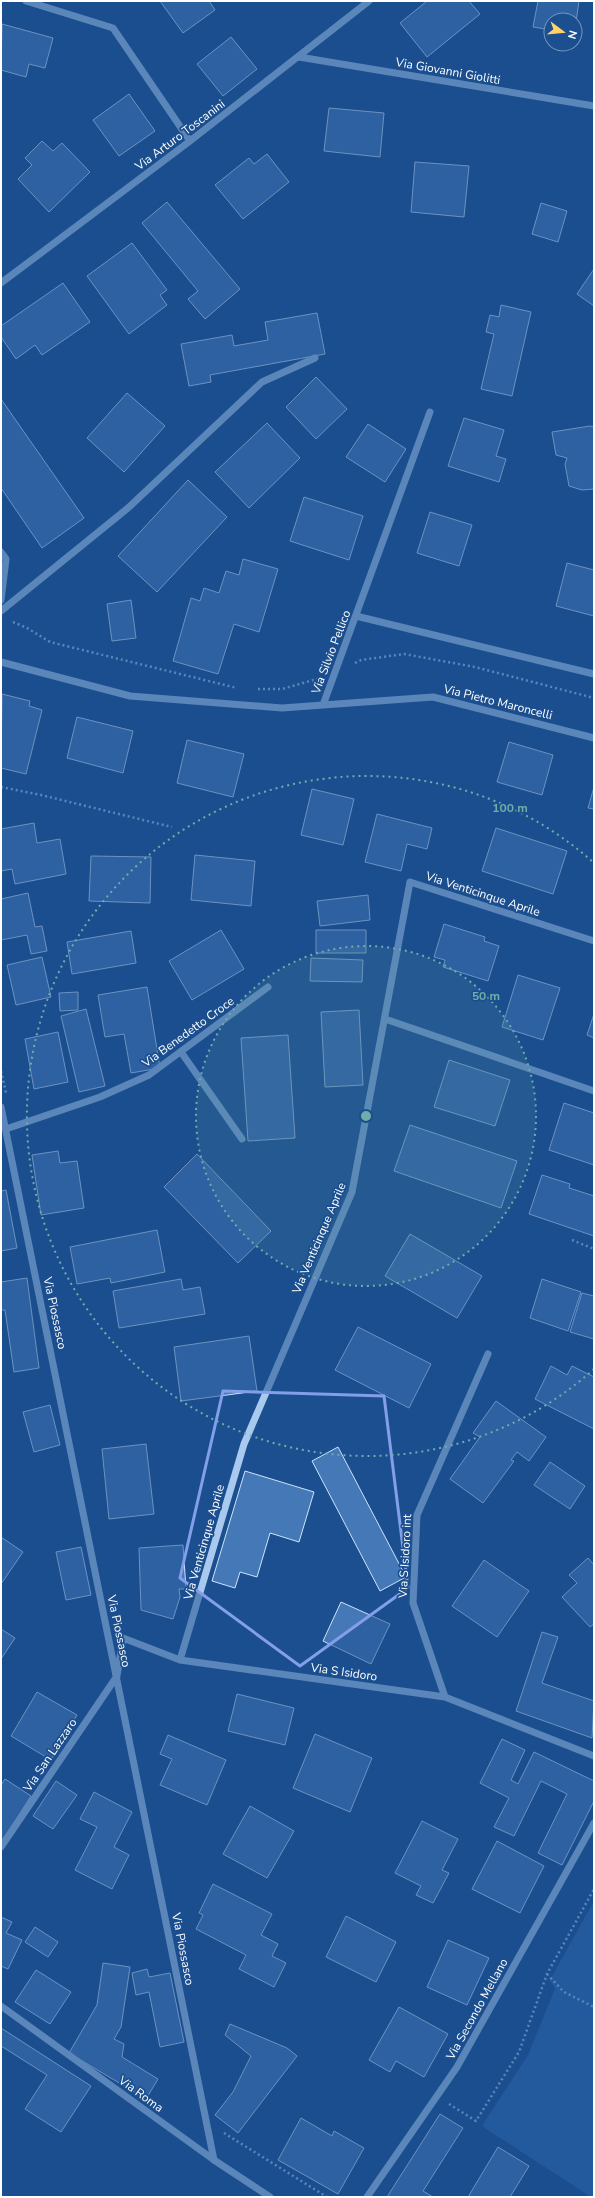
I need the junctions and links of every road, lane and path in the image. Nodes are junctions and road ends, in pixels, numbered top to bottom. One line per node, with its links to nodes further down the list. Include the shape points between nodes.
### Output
1 (26, 1): 5 (street, via 113,28)
2 (369, 1): 3 (street, Via Arturo Toscanini)
3 (299, 57): 4 (street, Via Giovanni Giolitti); 5 (street, Via Arturo Toscanini)
4 (594, 106)
5 (190, 141): 6 (street, Via Arturo Toscanini)
6 (1, 284)
7 (315, 358): 11 (street, via 262,382 128,508)
8 (430, 412): 12 (street, Via Silvio Pellico)
9 (1, 552): 10 (street, via 6,559)
10 (1, 600)
11 (1, 611)
12 (356, 616): 15 (street, Via Silvio Pellico); 16 (street)
13 (8, 620): 17 (path, via 50,642)
14 (1, 662): 20 (street, Via Silvio Pellico, via 130,696 282,708)
15 (333, 674): 18 (path, via 282,689); 19 (path, via 361,660 404,654 475,667); 20 (street, Via Silvio Pellico)
16 (594, 674)
17 (243, 689)
18 (251, 689)
19 (594, 698)
20 (323, 705): 21 (street, Via Pietro Maroncelli, via 433,697)
21 (594, 738)
22 (1, 788): 23 (path, via 41,795)
23 (172, 828)
24 (594, 941): 26 (street, Via Venticinque Aprile, via 410,882)
25 (268, 987): 27 (street, Via Benedetto Croce)
26 (385, 1019): 28 (street); 35 (street, Via Venticinque Aprile, via 352,1192 244,1444)
27 (181, 1052): 30 (street, Via Benedetto Croce, via 150,1075 100,1097); 31 (street)
28 (594, 1091)
29 (1, 1107): 30 (street, Via Piossasco)
30 (6, 1129): 36 (street, Via Piossasco)
31 (242, 1139)
32 (572, 1240): 33 (path)
33 (594, 1249)
34 (488, 1354): 37 (street, Via S Isidoro int, via 417,1515 413,1603)
35 (180, 1660): 36 (street, Via S Isidoro, via 123,1638); 37 (street, Via S Isidoro)
36 (118, 1676): 40 (street, Via San Lazzaro); 46 (street, Via Piossasco)
37 (445, 1697): 38 (street, Via S Isidoro)
38 (594, 1756)
39 (594, 1823): 45 (street, Via Secondo Mellano, via 457,2067)
40 (1, 1847)
41 (594, 1889): 42 (path)
42 (547, 1974): 44 (path, via 564,1992); 45 (path, via 519,2052 476,2121)
43 (1, 2006): 46 (street, Via Roma)
44 (594, 2007)
45 (437, 2097): 48 (street, Via Secondo Mellano)
46 (214, 2160): 47 (street, Via Roma)
47 (270, 2197)
48 (367, 2197)

